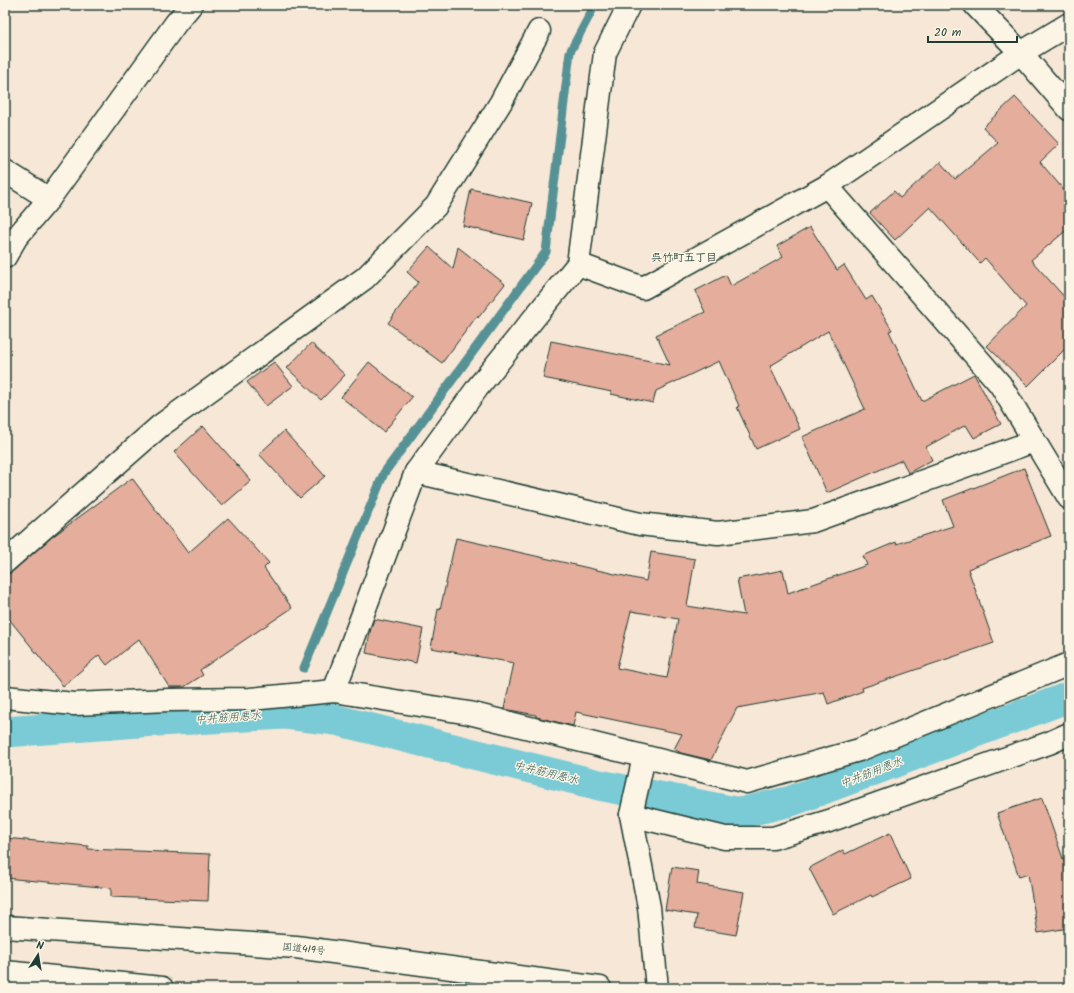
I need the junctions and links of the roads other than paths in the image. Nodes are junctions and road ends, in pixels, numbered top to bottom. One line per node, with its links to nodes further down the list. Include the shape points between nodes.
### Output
1 (191, 5): 10 (main road)
2 (629, 5): 12 (main road, via 605,53)
3 (975, 5): 6 (main road)
4 (1069, 24): 6 (main road)
5 (539, 31): 16 (main road, via 501,102 436,206 364,278 160,426)
6 (1021, 53): 7 (main road); 9 (main road)
7 (1069, 109)
8 (5, 171): 10 (main road)
9 (827, 186): 12 (main road, via 643,288); 13 (main road, via 1000,384)
10 (49, 199): 11 (main road, via 16,238)
11 (5, 257)
12 (578, 264): 14 (main road, via 478,387)
13 (1034, 441): 14 (main road, via 813,521 718,533 640,524); 15 (main road)
14 (416, 472): 18 (main road)
15 (1069, 498)
16 (5, 562)
17 (1069, 664): 21 (main road, via 859,750 747,782)
18 (334, 691): 19 (main road, via 250,699 74,704); 21 (main road, via 469,713)
19 (5, 697)
20 (1069, 734): 22 (main road, via 878,804 773,838 725,838)
21 (644, 757): 22 (main road)
22 (631, 816): 27 (main road, via 649,907)
23 (5, 927): 26 (main road, 国道419号, via 296,947)
24 (5, 972): 25 (main road)
25 (162, 988)
26 (600, 988)
27 (657, 988)

